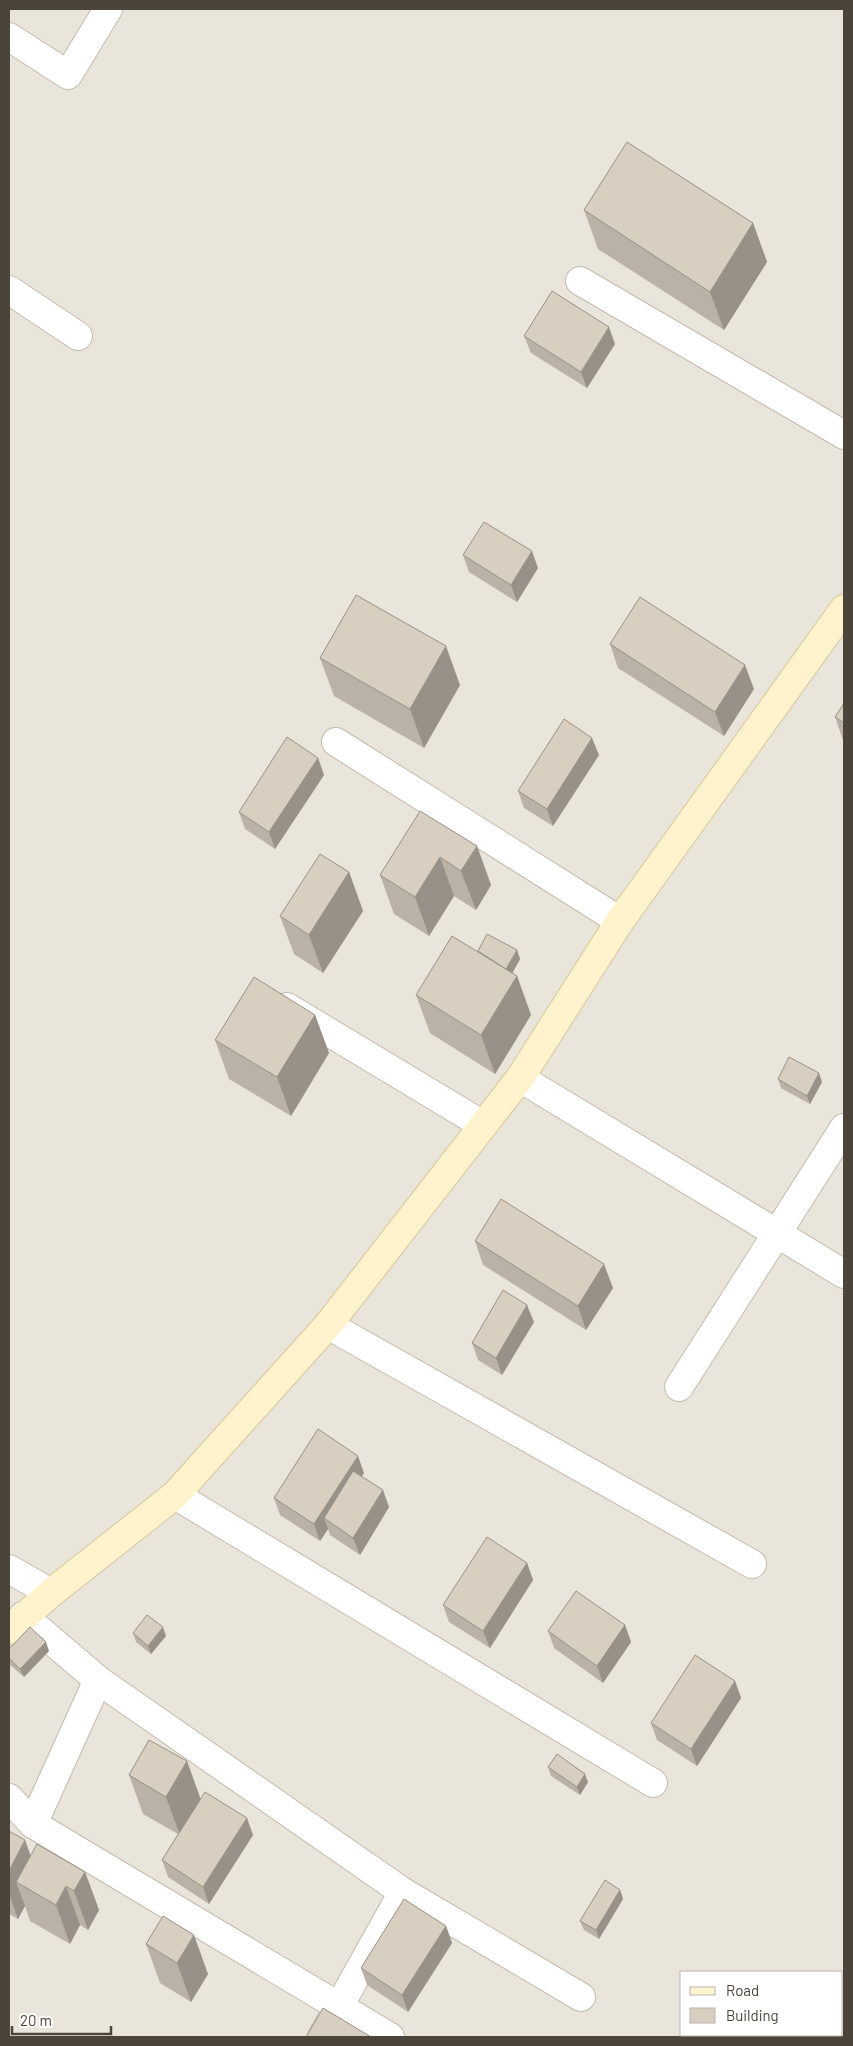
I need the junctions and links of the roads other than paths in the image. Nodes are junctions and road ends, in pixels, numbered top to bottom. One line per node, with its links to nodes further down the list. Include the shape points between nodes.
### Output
1 (108, 9): 2 (street, via 68,75)
2 (9, 37)
3 (580, 281): 6 (street)
4 (9, 290): 5 (street)
5 (78, 336)
6 (844, 435)
7 (844, 609): 9 (main road)
8 (336, 742): 9 (street)
9 (620, 921): 11 (main road)
10 (284, 1005): 12 (street)
11 (520, 1078): 12 (main road); 14 (street)
12 (483, 1125): 16 (main road)
13 (844, 1128): 14 (street)
14 (778, 1232): 15 (street); 17 (street)
15 (844, 1274)
16 (328, 1325): 18 (main road); 19 (street)
17 (679, 1387)
18 (175, 1495): 21 (main road); 24 (street)
19 (752, 1564)
20 (9, 1569): 21 (street)
21 (51, 1593): 22 (main road)
22 (16, 1623): 23 (street)
23 (98, 1680): 26 (street); 27 (street)
24 (653, 1784)
25 (9, 1798): 26 (street)
26 (33, 1824): 29 (street)
27 (404, 1892): 28 (street); 29 (street)
28 (581, 1997)
29 (339, 2008): 30 (street); 31 (street)
30 (322, 2037)
31 (390, 2037)

